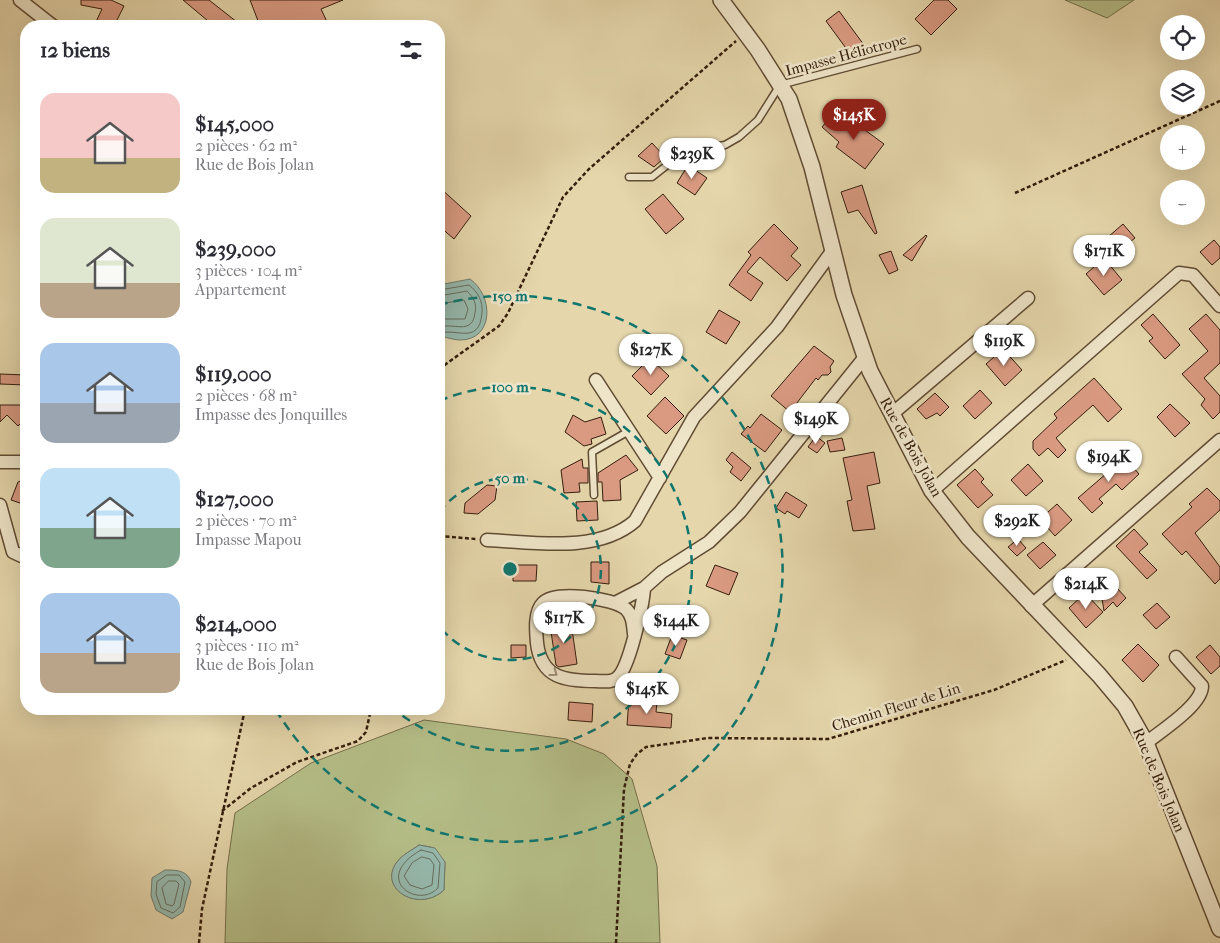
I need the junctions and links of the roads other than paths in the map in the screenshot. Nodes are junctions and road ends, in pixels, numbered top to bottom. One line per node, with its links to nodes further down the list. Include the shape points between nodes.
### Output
1 (20, 0): 3 (street)
2 (721, 0): 5 (street, Rue de Bois Jolan)
3 (45, 20)
4 (917, 49): 5 (lane, Impasse Héliotrope)
5 (780, 85): 6 (lane, via 758,120 739,137 725,145 685,151 652,177); 7 (street, Rue de Bois Jolan, via 789,99 812,168)
6 (629, 177)
7 (833, 250): 10 (street, Rue de Bois Jolan); 17 (street, via 777,327 694,417)
8 (1028, 298): 12 (street)
9 (1220, 306): 18 (street, via 1193,275 1179,273)
10 (865, 357): 12 (street, Rue de Bois Jolan); 23 (street, via 740,512 709,542 662,572)
11 (596, 380): 13 (street)
12 (892, 414): 18 (street, Rue de Bois Jolan)
13 (629, 431): 17 (street); 19 (lane, via 592,452)
14 (1220, 440): 25 (street)
15 (0, 462): 16 (street)
16 (20, 462)
17 (660, 478): 21 (street, via 635,521 622,533 597,540 561,543)
18 (932, 491): 25 (street, Rue de Bois Jolan, via 968,537)
19 (594, 495)
20 (0, 505): 22 (street, via 13,552)
21 (487, 540)
22 (20, 555)
23 (644, 588): 24 (street); 26 (street)
24 (616, 603): 26 (street, via 629,614); 26 (street, one-way to 26, via 606,599 557,596 542,603 538,609 536,633 543,662 558,678 610,681 623,672)
25 (1031, 606): 28 (street, Rue de Bois Jolan, via 1125,706)
26 (634, 634)
27 (1176, 657): 28 (street, via 1202,686 1202,691 1188,709)
28 (1146, 743): 29 (street, Rue de Bois Jolan)
29 (1220, 929)

